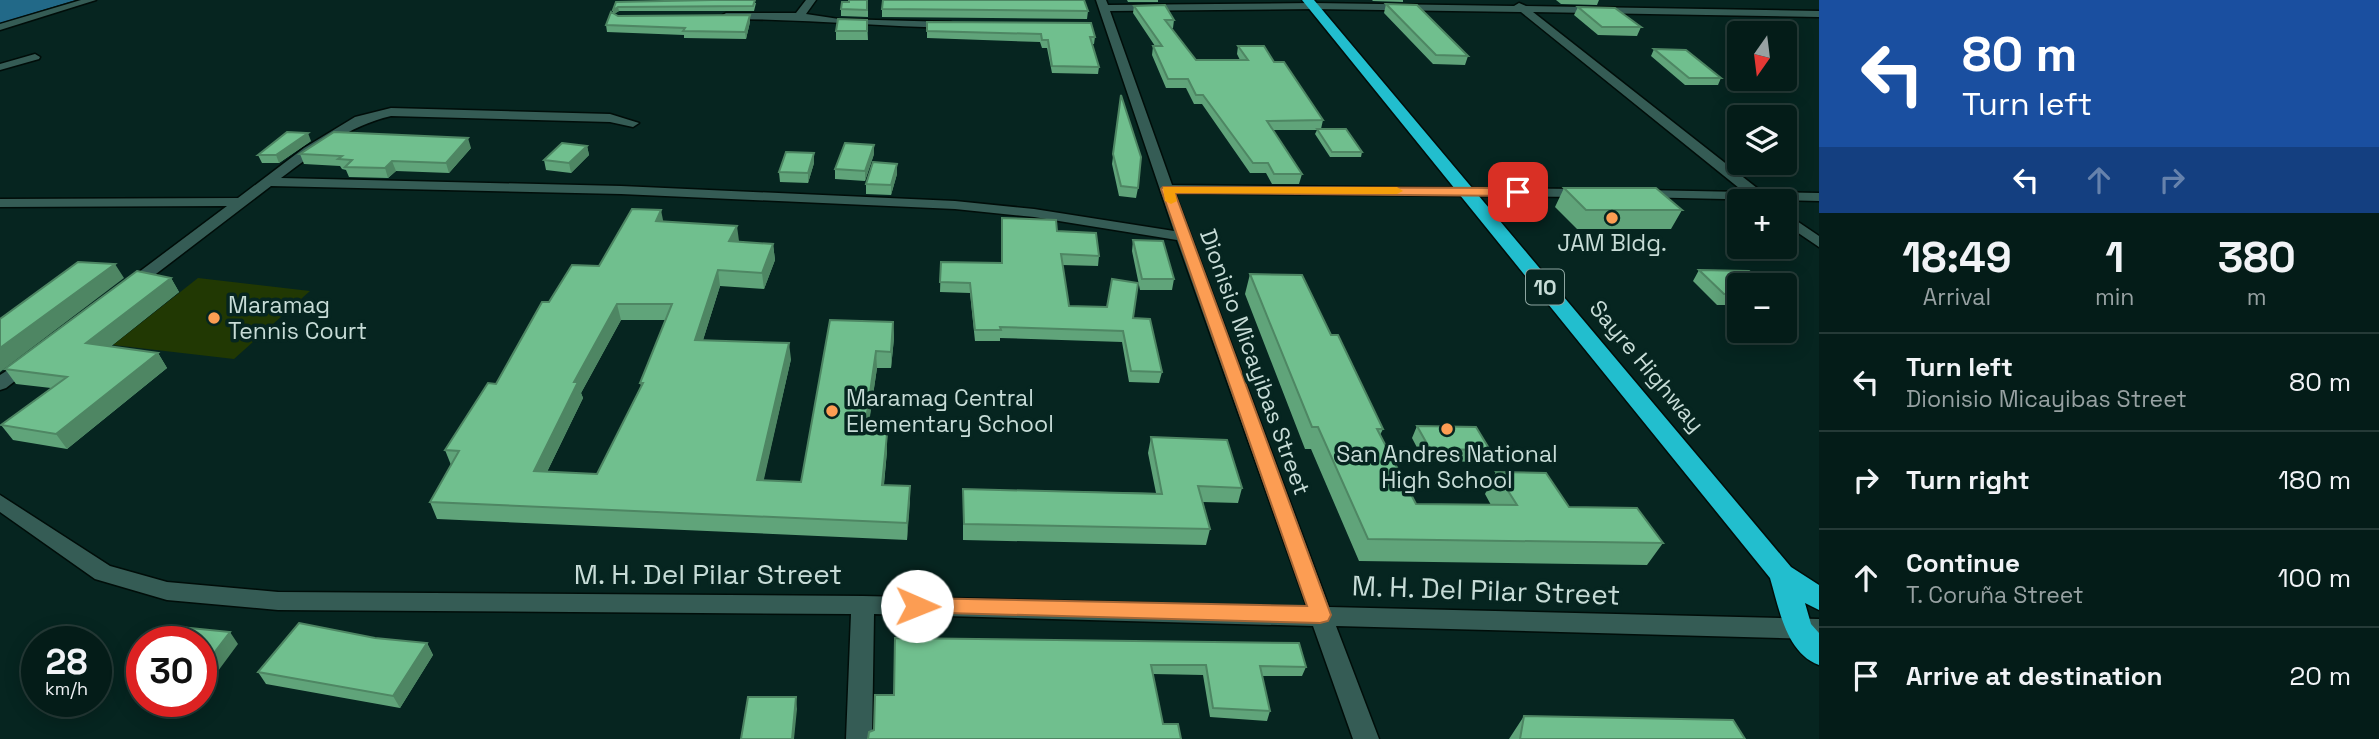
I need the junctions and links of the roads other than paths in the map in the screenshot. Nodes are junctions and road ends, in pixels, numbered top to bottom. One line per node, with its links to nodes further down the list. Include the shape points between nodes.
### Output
1 (91, 0): 11 (street)
2 (811, 0): 9 (street)
3 (1511, 0): 6 (street)
4 (1310, 3): 5 (street); 6 (street); 18 (highway, Sayre Highway / 10)
5 (1102, 4): 16 (street, Dionisio Micayibas Street, via 1103,26)
6 (1522, 9): 7 (street); 17 (street)
7 (1819, 14)
8 (716, 16): 9 (street)
9 (799, 16): 10 (street, via 839,22)
10 (966, 25)
11 (0, 27)
12 (35, 57): 13 (street)
13 (0, 67)
14 (633, 123): 15 (street, via 596,118 373,114 309,151)
15 (269, 182): 24 (street); 27 (street, via 621,190 955,205)
16 (1167, 189): 18 (street); 27 (street, Dionisio Micayibas Street)
17 (1748, 189)
18 (1465, 191): 19 (street); 33 (highway, Sayre Highway / 10)
19 (1605, 193)
20 (1632, 194): 22 (street)
21 (1819, 197): 23 (street)
22 (1727, 198)
23 (1797, 198)
24 (244, 202): 25 (street); 29 (street)
25 (0, 203)
26 (1797, 226): 28 (street)
27 (1183, 237): 36 (street, Dionisio Micayibas Street)
28 (1819, 243)
29 (113, 299)
30 (37, 356): 31 (street)
31 (0, 384)
32 (0, 502): 35 (street, M. H. Del Pilar Street, via 103,573 167,591 305,602)
33 (1782, 574): 34 (highway, Sayre Highway / 10); 37 (highway, Sayre Highway / 10)
34 (1819, 599)
35 (863, 605): 36 (street, M. H. Del Pilar Street); 39 (street)
36 (1320, 615): 37 (street, M. H. Del Pilar Street); 40 (street, Dionisio Micayibas Street)
37 (1809, 629): 38 (highway, Sayre Highway / 10)
38 (1819, 653)
39 (859, 739)
40 (1366, 739)

